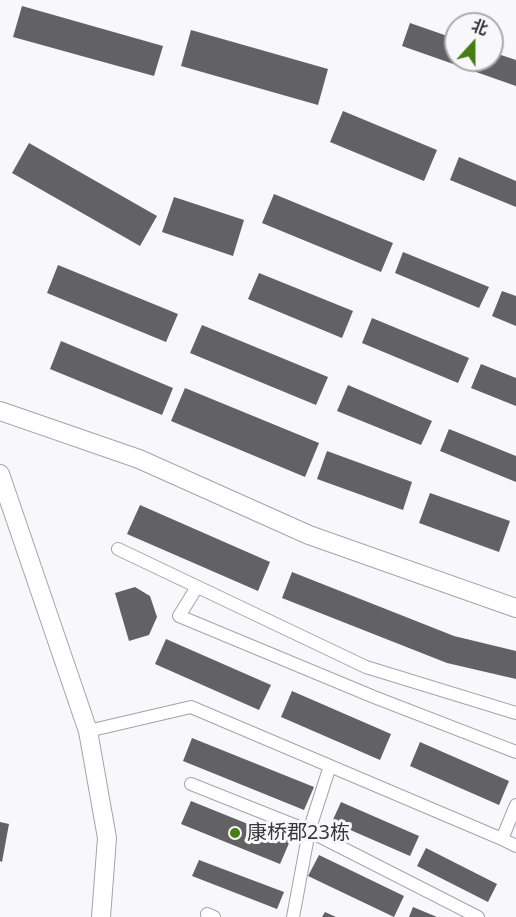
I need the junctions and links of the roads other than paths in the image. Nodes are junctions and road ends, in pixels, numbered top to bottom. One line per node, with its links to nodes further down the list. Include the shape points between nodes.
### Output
1 (0, 411): 5 (street, via 140,459 309,535)
2 (0, 474): 7 (street)
3 (118, 549): 4 (street)
4 (197, 587): 6 (street, via 366,667); 8 (street, via 179,616)
5 (516, 608)
6 (516, 714)
7 (88, 731): 9 (street, via 191,707); 15 (street, via 107,838)
8 (516, 752)
9 (330, 766): 12 (street); 13 (street)
10 (191, 784): 12 (street)
11 (516, 805): 13 (street)
12 (309, 831): 16 (street); 17 (street)
13 (502, 839): 14 (street)
14 (516, 846)
15 (101, 917)
16 (293, 917)
17 (478, 917)

